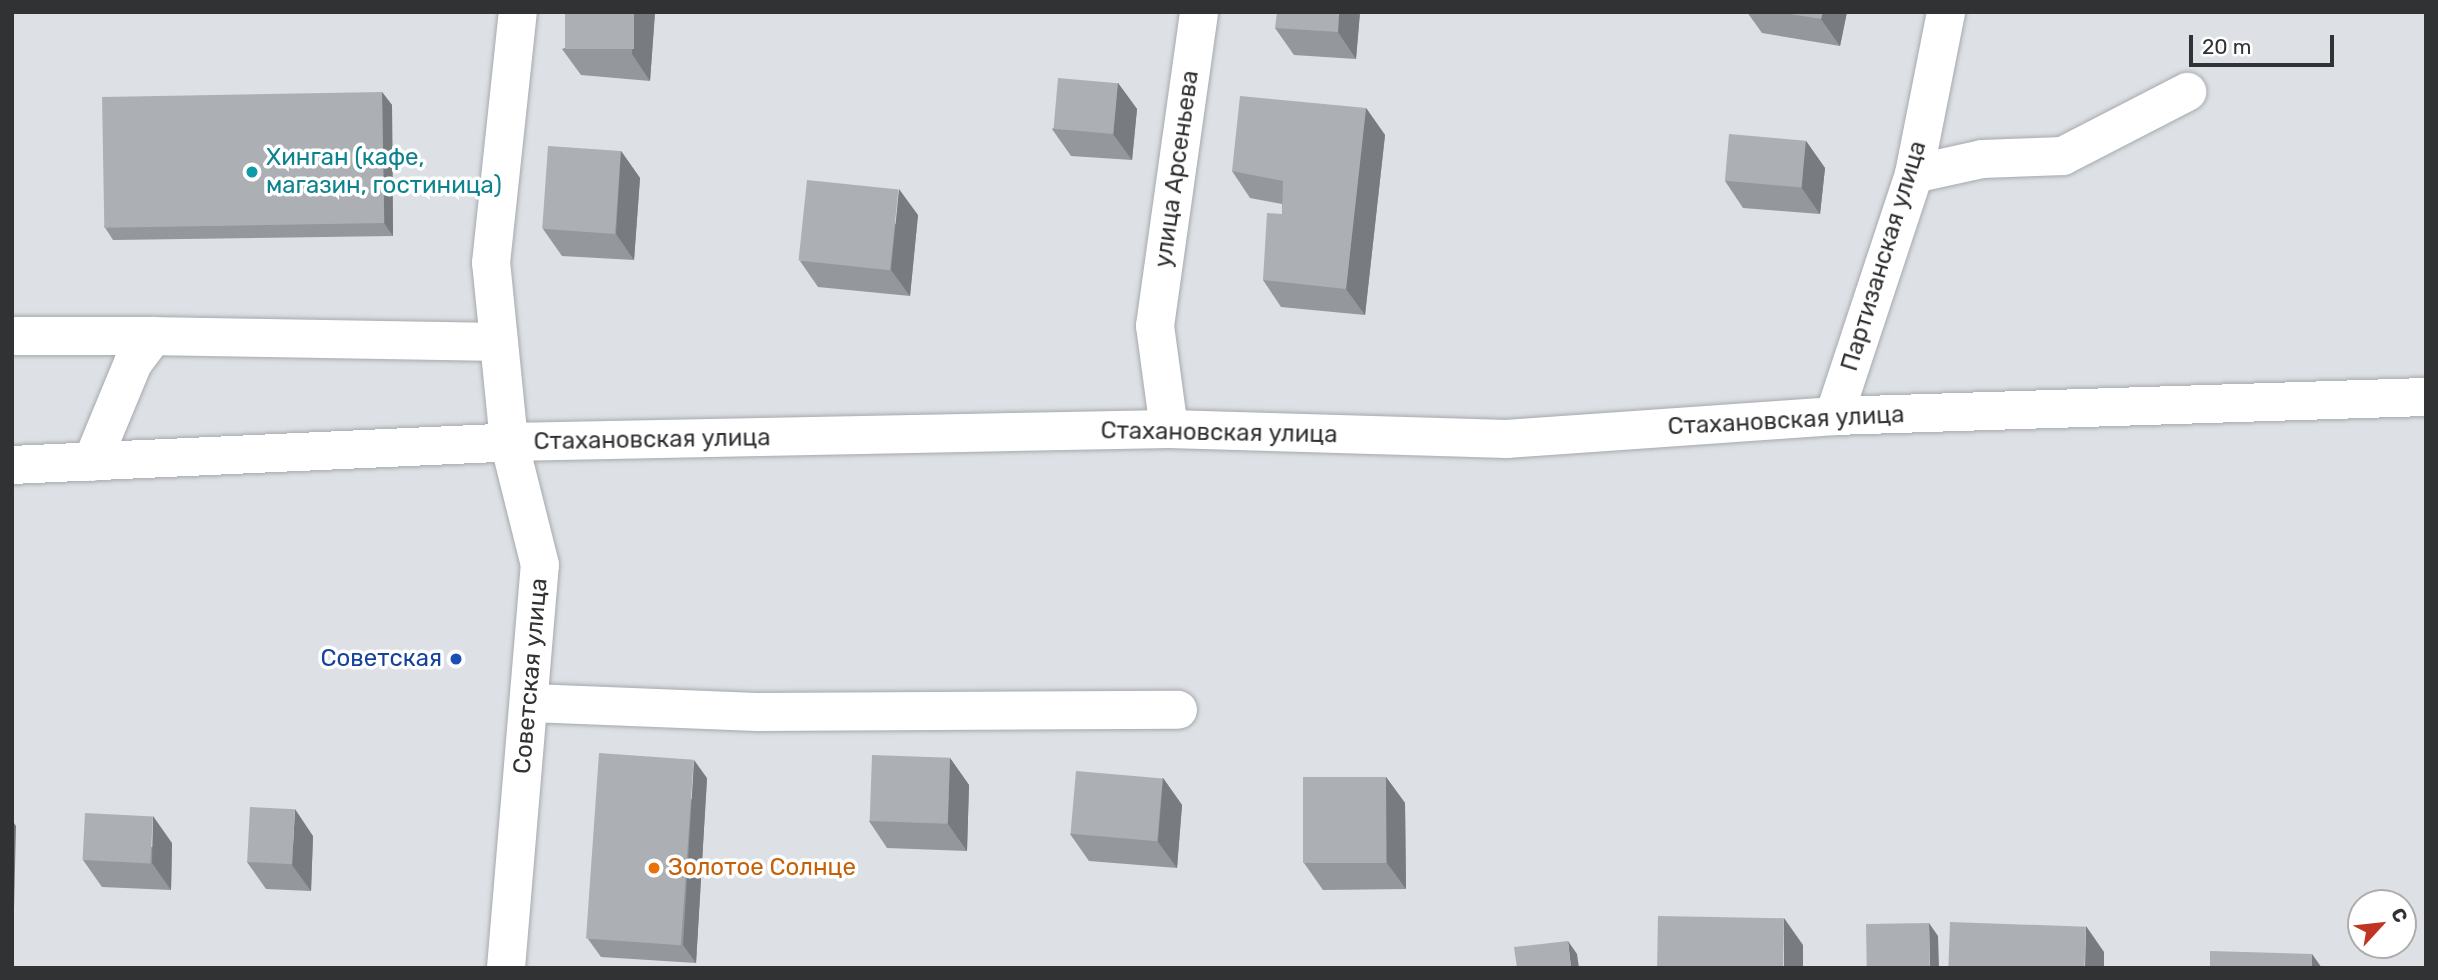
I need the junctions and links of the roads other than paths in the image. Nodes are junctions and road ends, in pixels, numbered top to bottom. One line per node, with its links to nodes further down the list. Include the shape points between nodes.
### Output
1 (518, 12): 8 (main road, Советская улица, via 491,263)
2 (1199, 12): 11 (main road, улица Арсеньева, via 1155,326)
3 (1946, 12): 5 (main road, Партизанская улица)
4 (2188, 92): 5 (main road, via 2063,156 1982,159)
5 (1914, 174): 10 (main road, Партизанская улица)
6 (12, 336): 7 (main road)
7 (153, 336): 8 (main road); 13 (main road, via 133,363)
8 (496, 342): 12 (main road, Советская улица)
9 (2426, 397): 10 (main road, Стахановская улица)
10 (1834, 416): 11 (main road, Стахановская улица, via 1507,439)
11 (1169, 429): 12 (main road, Стахановская улица)
12 (509, 442): 13 (main road, Стахановская улица); 15 (main road, Советская улица, via 540,565)
13 (92, 462): 14 (main road, Стахановская улица)
14 (12, 465)
15 (531, 703): 16 (main road, via 757,712); 17 (main road, Советская улица)
16 (1178, 710)
17 (506, 968)

